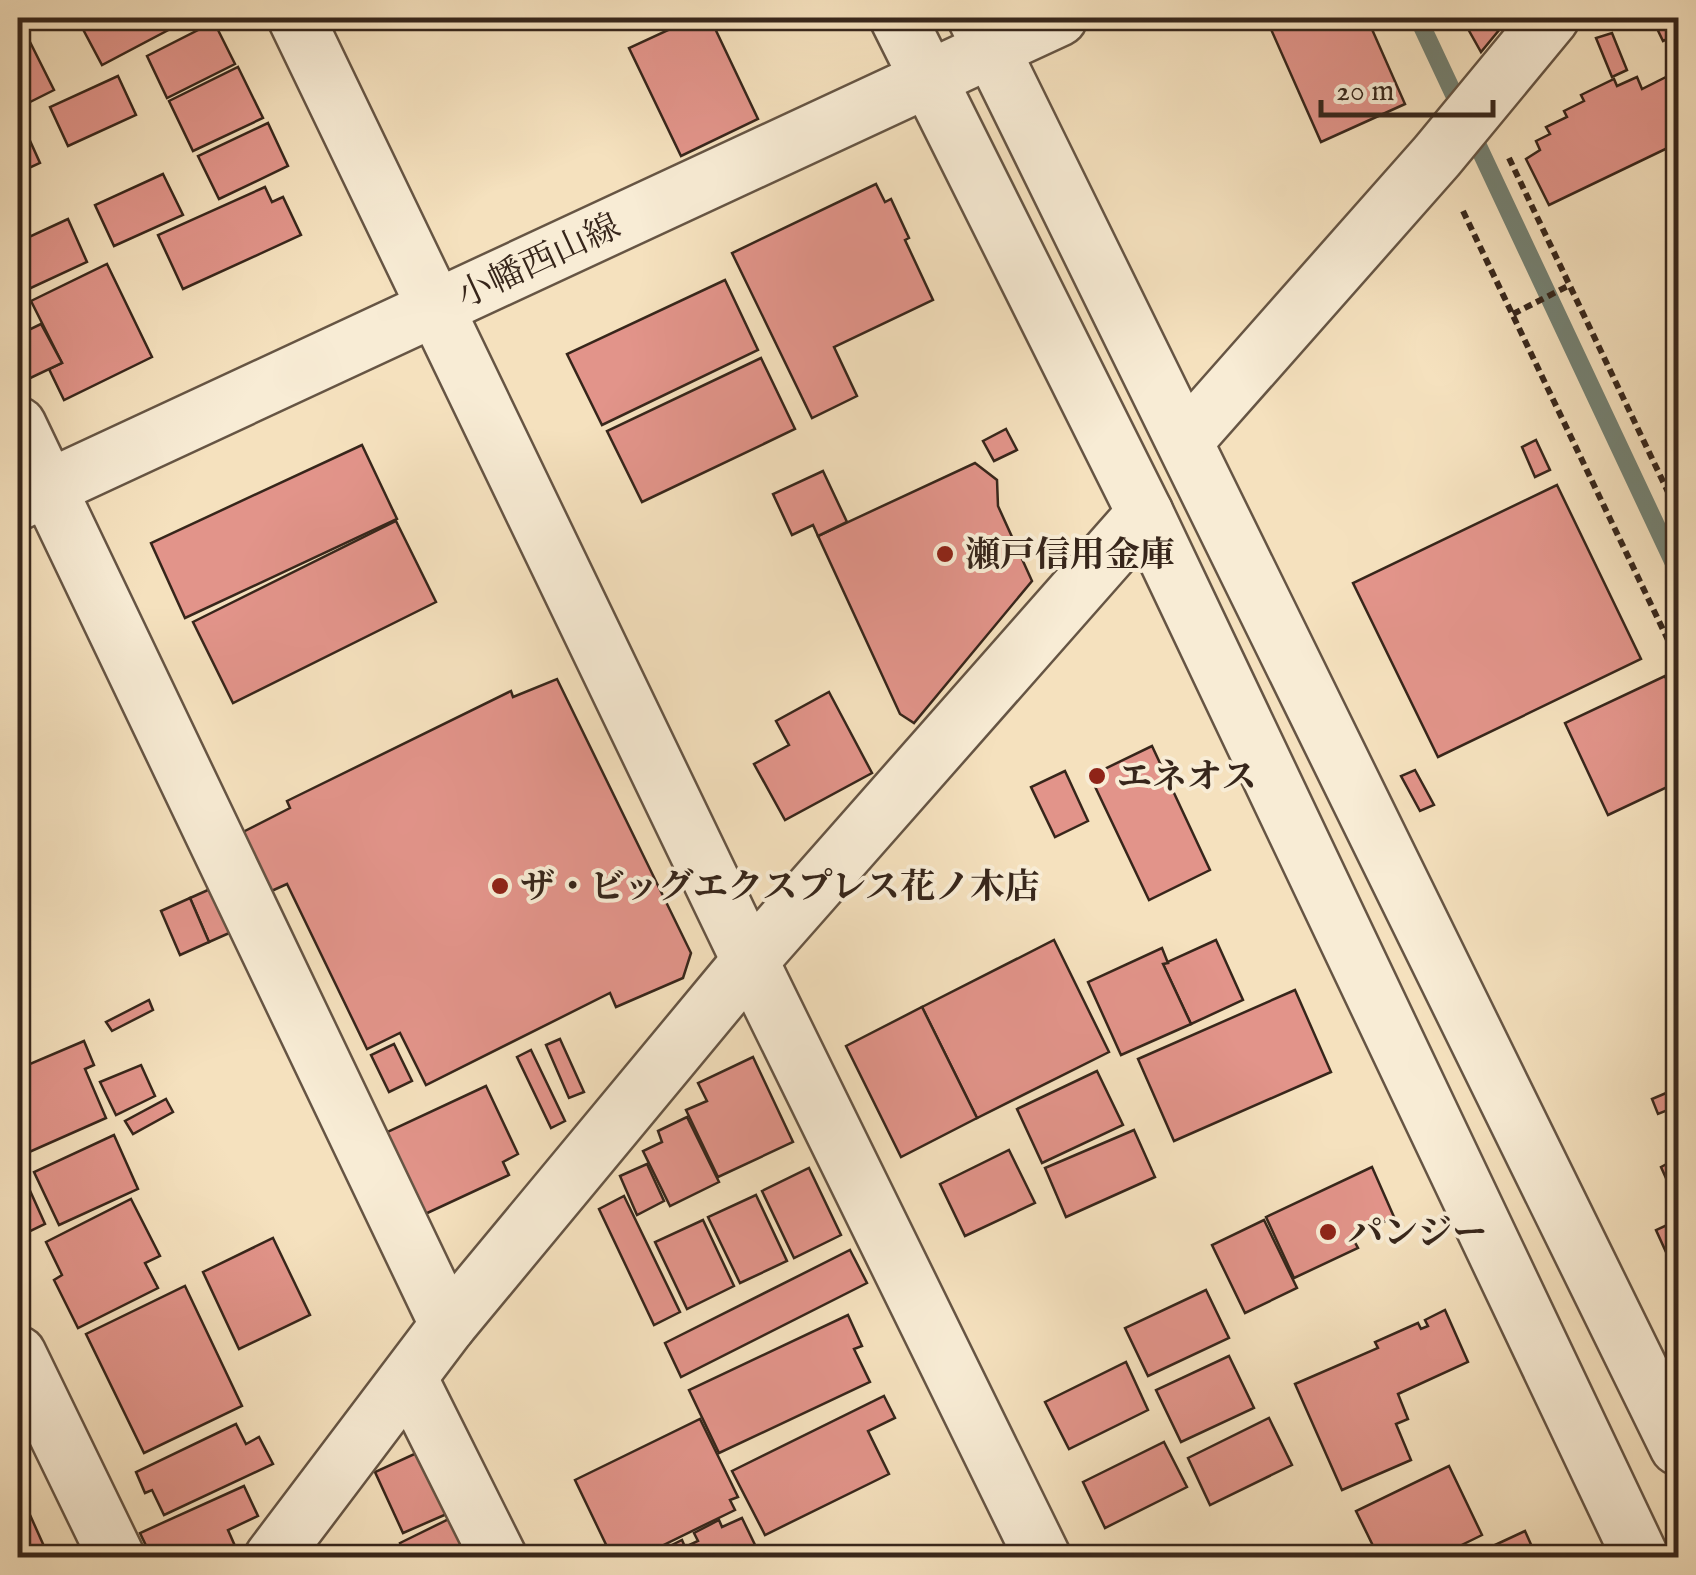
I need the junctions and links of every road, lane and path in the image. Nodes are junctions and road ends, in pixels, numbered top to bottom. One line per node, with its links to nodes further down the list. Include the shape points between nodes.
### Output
1 (296, 18): 9 (street)
2 (898, 18): 6 (street)
3 (1059, 18): 5 (street, 小幡西山線)
4 (1551, 18): 7 (street)
5 (984, 34): 6 (street, 小幡西山線); 12 (street)
6 (928, 79): 9 (street, 小幡西山線); 14 (street)
7 (1460, 127): 8 (path); 10 (path); 12 (street)
8 (1566, 288): 10 (path); 15 (path)
9 (435, 308): 13 (street, 小幡西山線); 17 (street)
10 (1517, 312): 16 (path)
11 (18, 425): 13 (street)
12 (1185, 441): 21 (street)
13 (32, 495): 18 (street)
14 (1145, 513): 17 (street); 26 (street)
15 (1678, 514)
16 (1678, 662)
17 (750, 962): 18 (street); 25 (street)
18 (448, 1325): 20 (street)
19 (18, 1354): 22 (street)
20 (410, 1378): 23 (street); 24 (street)
21 (1678, 1447)
22 (117, 1558)
23 (272, 1558)
24 (500, 1558)
25 (1043, 1558)
26 (1641, 1558)

